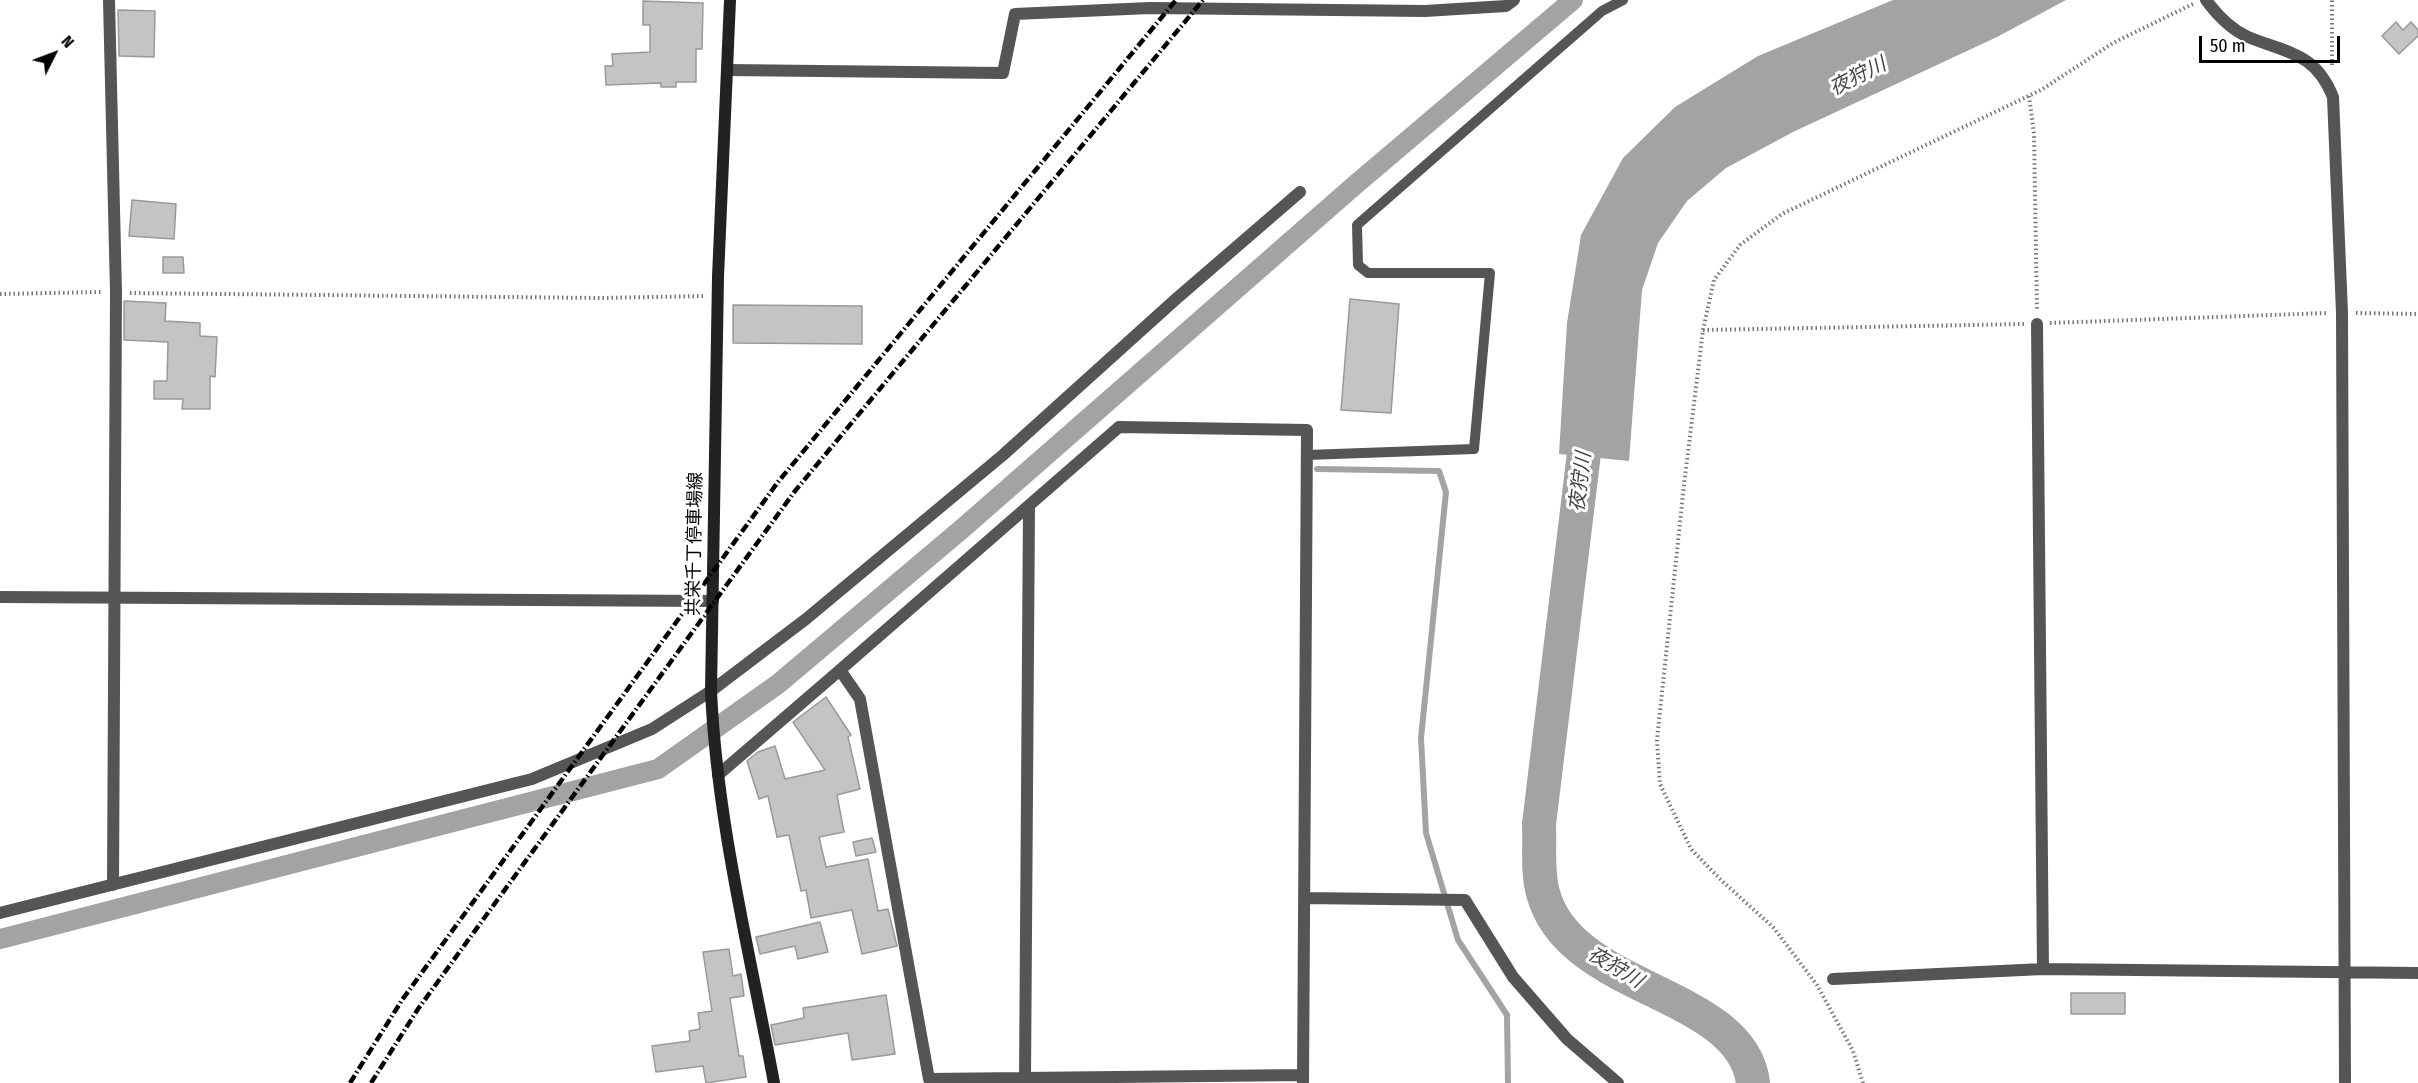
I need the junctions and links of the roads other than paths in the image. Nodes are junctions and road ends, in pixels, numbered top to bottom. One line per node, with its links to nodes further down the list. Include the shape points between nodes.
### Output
1 (109, 0): 12 (street, via 116,292)
2 (730, 0): 6 (main road, 共栄千丁停車場線)
3 (1514, 0): 6 (street, via 1506,6 1425,11 1150,8 1015,14 1003,73)
4 (1623, 0): 9 (lane, via 1602,11 1357,225 1358,265 1368,273 1490,273 1474,449)
5 (2206, 0): 21 (street, via 2219,18 2246,36 2286,49 2317,69 2333,97 2342,313)
6 (727, 70): 13 (main road, 共栄千丁停車場線, via 717,295)
7 (1300, 192): 15 (street, via 1003,455 806,619)
8 (2037, 324): 20 (street)
9 (1307, 455): 10 (street, via 1307,430 1119,427); 18 (street)
10 (1029, 506): 14 (street); 24 (street)
11 (0, 597): 12 (street)
12 (114, 598): 13 (street); 17 (street)
13 (713, 601): 15 (main road, 共栄千丁停車場線)
14 (840, 669): 16 (street); 24 (street, via 860,699 929,1078)
15 (711, 691): 16 (main road, 共栄千丁停車場線); 17 (street, via 652,729 532,779)
16 (718, 775): 26 (main road, 共栄千丁停車場線, via 731,864)
17 (113, 885): 19 (street)
18 (1304, 898): 25 (street); 27 (street, via 1465,900 1512,977 1567,1039)
19 (0, 913)
20 (2043, 969): 21 (street); 23 (street)
21 (2345, 972): 22 (street); 28 (street)
22 (2418, 973)
23 (1833, 979)
24 (1024, 1077): 25 (street)
25 (1303, 1079)
26 (774, 1083)
27 (1618, 1083)
28 (2345, 1083)

